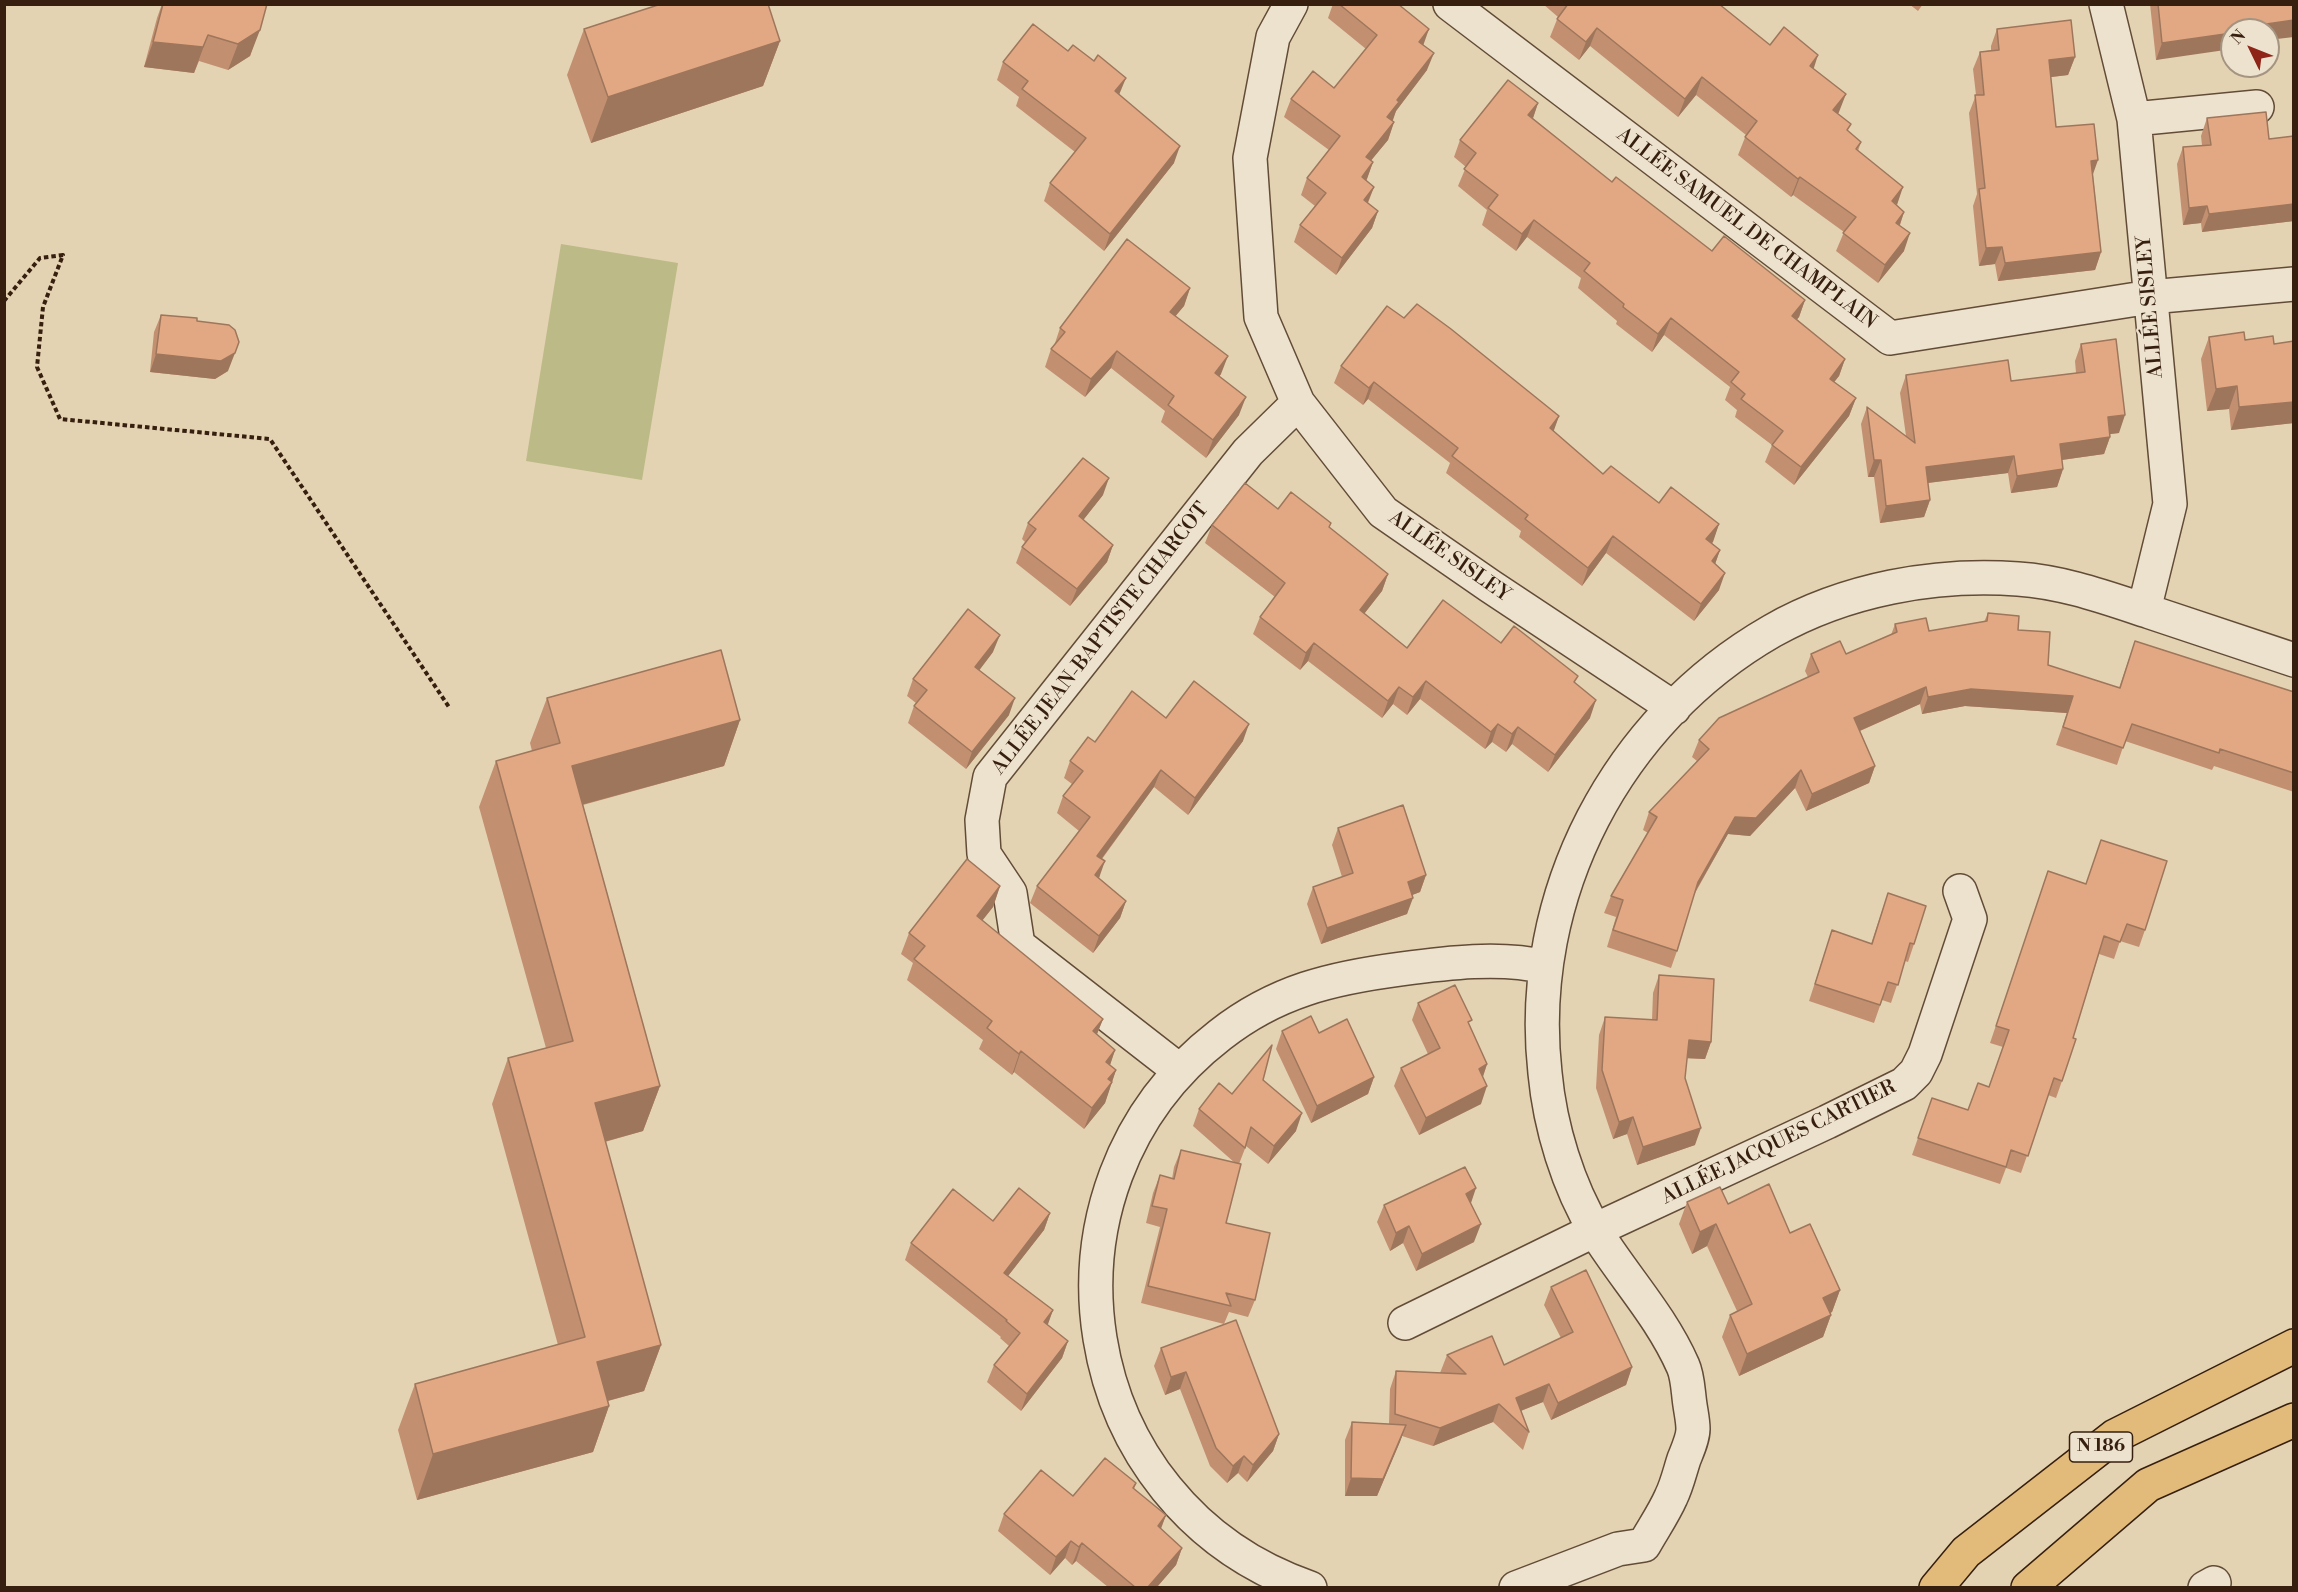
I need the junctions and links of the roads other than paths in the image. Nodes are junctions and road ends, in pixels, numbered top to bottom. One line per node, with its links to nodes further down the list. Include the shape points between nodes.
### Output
1 (1291, 4): 8 (street, ALLÉE SISLEY, via 1273,37 1250,158 1261,317)
2 (1450, 4): 7 (street, ALLÉE SAMUEL DE CHAMPLAIN, via 1890,338)
3 (2106, 4): 5 (street, ALLÉE SISLEY)
4 (2257, 107): 5 (street)
5 (2134, 119): 7 (street, ALLÉE SISLEY)
6 (2294, 284): 7 (street, ALLÉE SAMUEL DE CHAMPLAIN)
7 (2150, 297): 9 (street, ALLÉE SISLEY, via 2170,504)
8 (1298, 403): 11 (street, ALLÉE SISLEY, via 1383,512); 14 (street, ALLÉE JEAN-BAPTISTE CHARCOT, via 1248,452 990,777 982,820 984,854 1010,893 1018,945)
9 (2144, 610): 10 (street); 11 (street, via 2084,590 2021,579 1957,578 1894,586 1832,603 1774,629 1720,664)
10 (2294, 660)
11 (1674, 708): 13 (street, via 1635,752 1602,801 1581,843 1556,909)
12 (1960, 891): 15 (street, ALLÉE JACQUES CARTIER, via 1970,919 1916,1072 1904,1083 1827,1122)
13 (1545, 967): 14 (street, via 1521,961 1432,965 1318,983 1267,1004 1229,1028); 15 (street, via 1542,1022 1555,1129 1572,1181)
14 (1179, 1071): 19 (street, via 1146,1114 1120,1163 1103,1216 1095,1270 1097,1325 1108,1379 1128,1430 1157,1477 1193,1518 1237,1552 1285,1579)
15 (1595, 1230): 16 (street, ALLÉE JACQUES CARTIER); 20 (street, via 1655,1314 1684,1369 1694,1432 1671,1496 1644,1545 1618,1548)
16 (1405, 1323)
17 (2294, 1347): 21 (main road, N 186, via 2115,1436 1966,1552)
18 (2294, 1420): 22 (main road, N 186, via 2148,1485)
19 (1310, 1587)
20 (1516, 1587)
21 (1936, 1587)
22 (2028, 1587)

